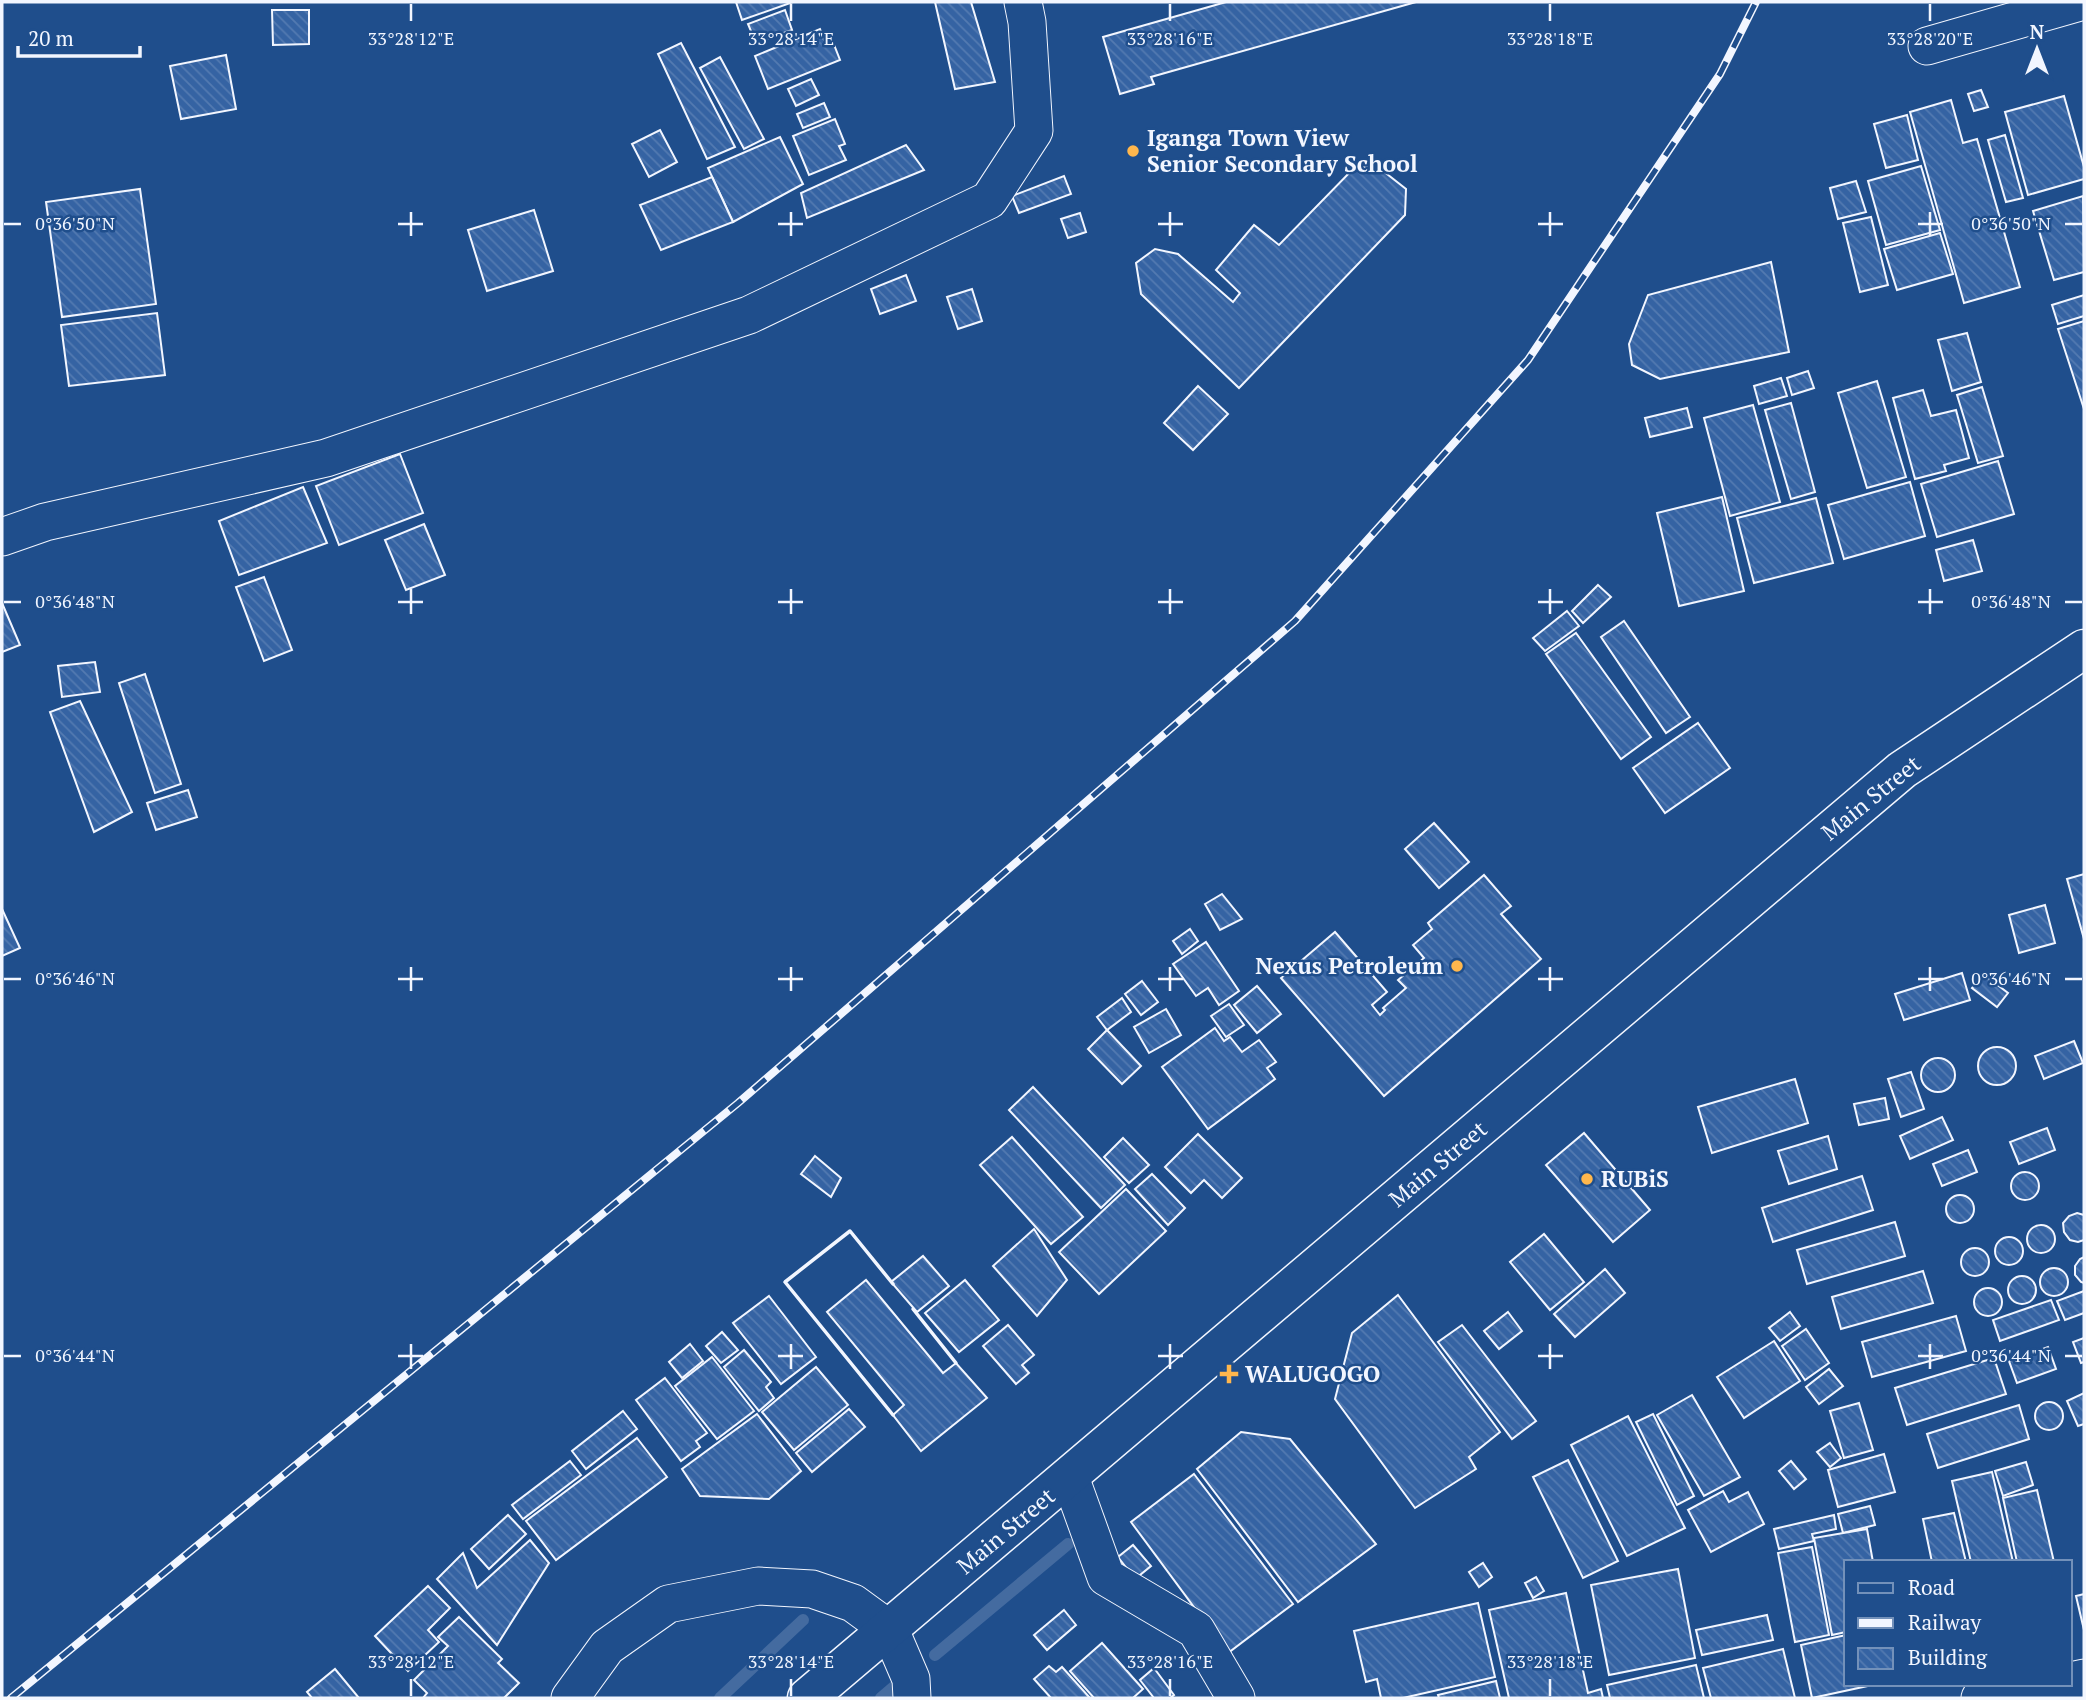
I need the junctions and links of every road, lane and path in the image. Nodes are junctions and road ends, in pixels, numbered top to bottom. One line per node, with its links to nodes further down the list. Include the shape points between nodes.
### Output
1 (1023, 2): 4 (street, via 1034,131 989,200 749,315 326,458 45,522)
2 (2080, 2): 3 (street)
3 (1927, 46)
4 (2, 537)
5 (2084, 649): 6 (main road, Main Street, via 1902,769)
6 (1070, 1477): 7 (main road, Main Street); 12 (street, via 1106,1577 1196,1630)
7 (890, 1629): 9 (street, via 853,1603 812,1589 758,1586 668,1604 607,1647); 10 (main road, Main Street); 11 (street, via 911,1679)
8 (2042, 1686): 13 (street)
9 (570, 1698)
10 (807, 1698)
11 (912, 1698)
12 (1236, 1698)
13 (1980, 1698)

